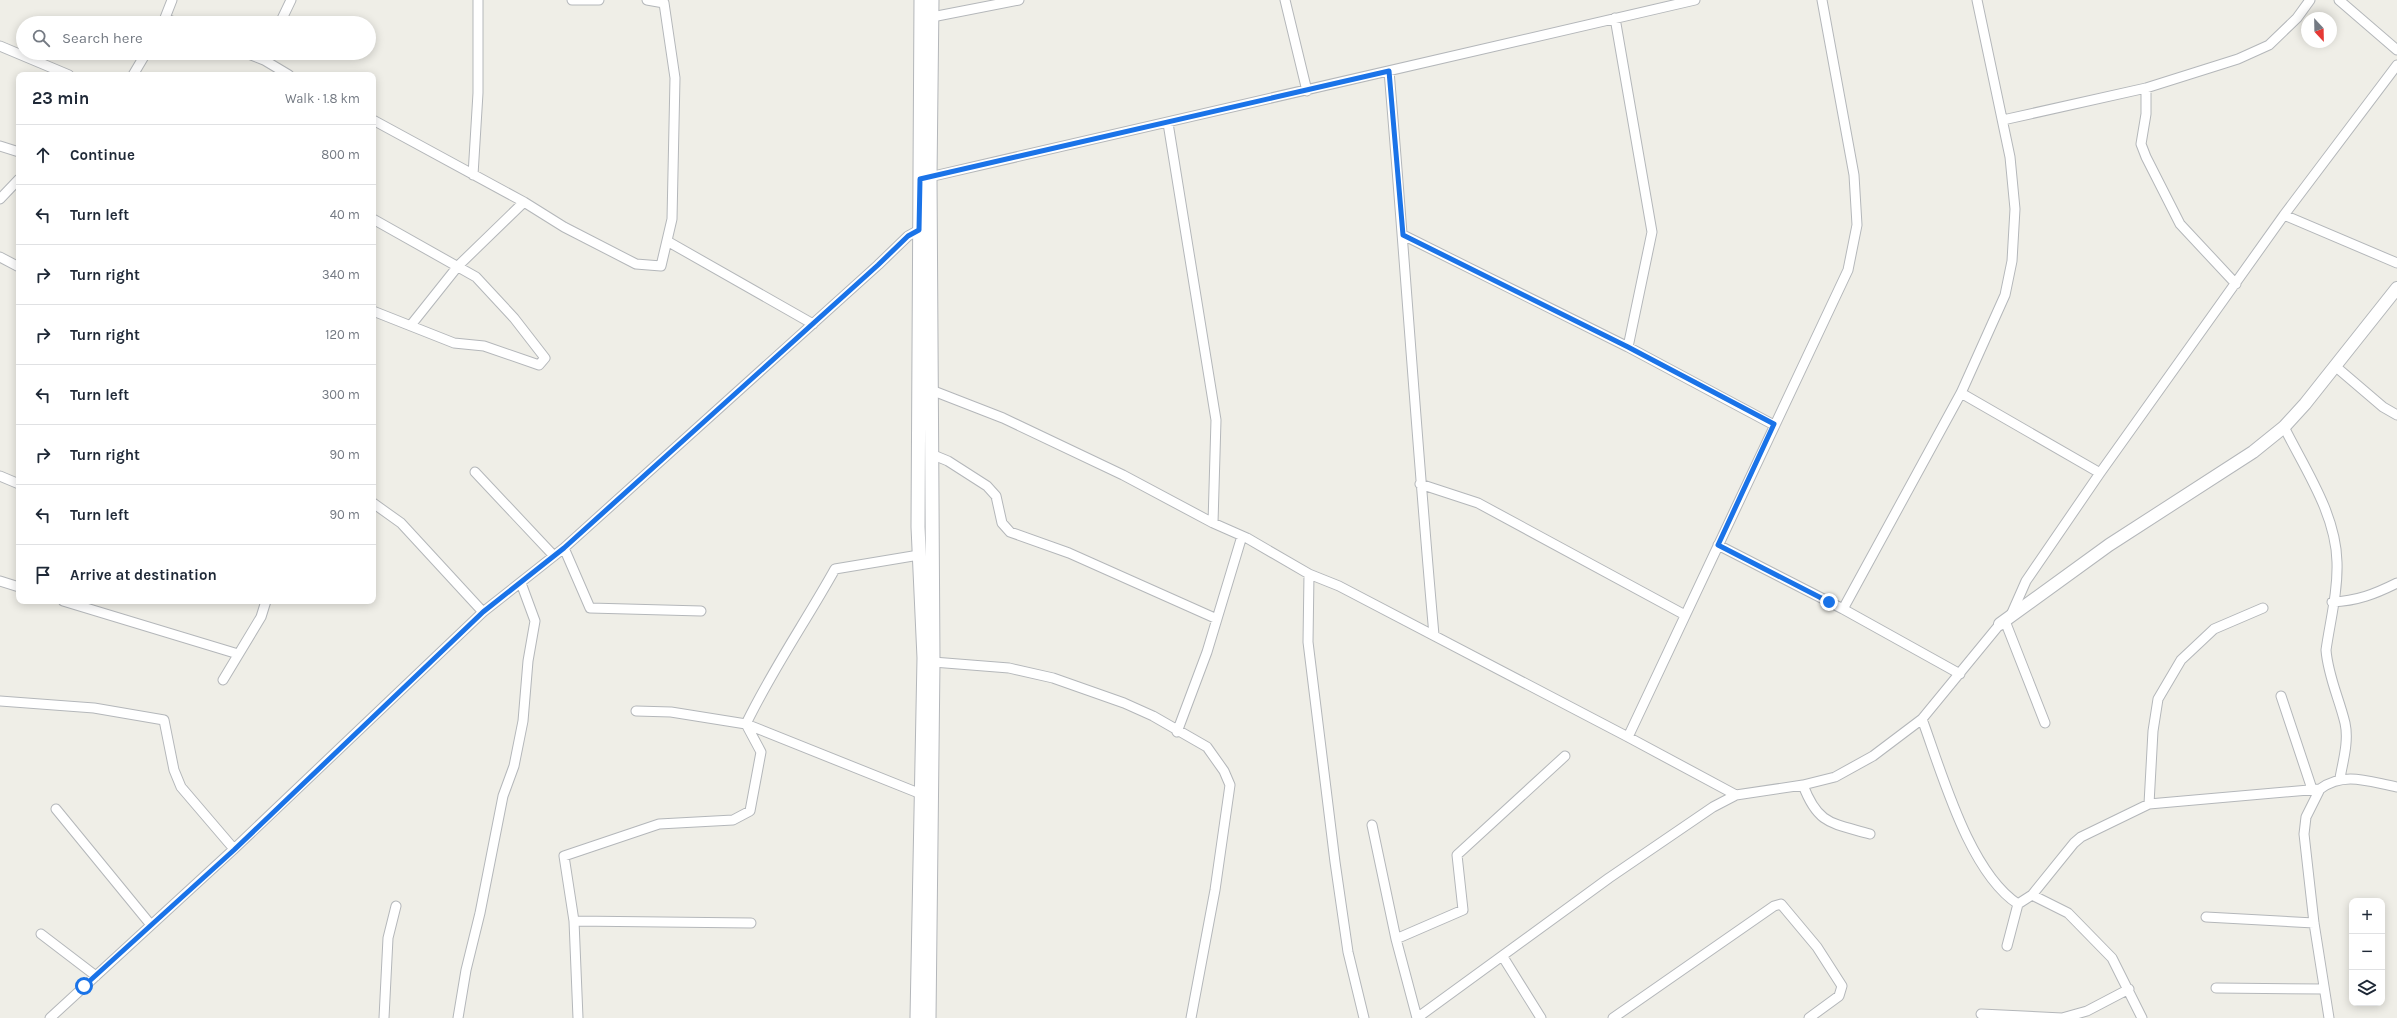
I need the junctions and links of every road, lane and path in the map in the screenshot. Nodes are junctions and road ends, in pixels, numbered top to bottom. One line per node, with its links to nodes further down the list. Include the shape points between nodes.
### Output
1 (172, 0): 17 (street)
2 (291, 0): 18 (street)
3 (478, 0): 39 (street, via 478,94)
4 (572, 0): 5 (street)
5 (599, 0)
6 (647, 0): 16 (street)
7 (921, 0): 40 (main road)
8 (932, 0): 19 (main road)
9 (1019, 0): 19 (street)
10 (1285, 0): 33 (street)
11 (1694, 0): 20 (street)
12 (1822, 0): 63 (street, via 1854,175 1857,225 1848,270)
13 (1977, 0): 34 (street)
14 (2310, 0): 32 (street, via 2297,18 2269,45 2238,59)
15 (2339, 0): 22 (street)
16 (664, 2): 48 (street, via 675,78 672,219)
17 (166, 16)
18 (283, 16)
19 (932, 17): 40 (main road)
20 (1615, 18): 28 (street); 58 (street, via 1652,232)
21 (0, 46): 23 (street)
22 (2397, 50)
23 (16, 53)
24 (33, 60): 29 (street)
25 (142, 60): 30 (street)
26 (269, 60): 31 (street)
27 (2397, 65): 44 (street)
28 (1389, 71): 33 (street); 47 (street)
29 (62, 72)
30 (135, 72)
31 (285, 72)
32 (2146, 88): 34 (street); 53 (street, via 2146,114 2141,144 2146,157 2180,224)
33 (1307, 91): 36 (street)
34 (2003, 120): 61 (street, via 2015,209 2012,261 2005,295)
35 (376, 122): 39 (street)
36 (1168, 123): 40 (street); 72 (street, via 1216,420)
37 (0, 146): 38 (street)
38 (16, 151)
39 (473, 175): 43 (street)
40 (925, 178): 46 (main road); 60 (main road)
41 (16, 182): 42 (street)
42 (0, 199)
43 (524, 202): 48 (street, via 564,227 636,264 661,266); 52 (street)
44 (2284, 215): 50 (street); 53 (street)
45 (376, 221): 52 (street)
46 (919, 230): 56 (street, via 908,236); 76 (main road)
47 (1403, 235): 58 (street); 70 (street)
48 (667, 241): 56 (street)
49 (0, 257): 51 (street)
50 (2397, 263)
51 (16, 265)
52 (458, 266): 57 (street); 57 (street, via 476,278 514,318 545,358 540,365 484,346 454,343)
53 (2236, 284): 67 (street)
54 (2397, 288): 59 (street)
55 (376, 312): 57 (street)
56 (813, 324): 75 (street)
57 (411, 325)
58 (1628, 347): 63 (street)
59 (2335, 366): 62 (street, via 2383,407); 64 (street)
60 (931, 390): 65 (main road); 72 (street, via 1003,418 1123,475)
61 (1961, 392): 67 (street); 87 (street)
62 (2397, 415)
63 (1774, 424): 74 (street)
64 (2284, 427): 83 (street, via 2318,493 2332,529 2337,562); 92 (street, via 2253,452 2109,545)
65 (931, 454): 91 (street, via 948,461 987,486 996,496 1002,523 1010,532 1069,553); 95 (main road)
66 (475, 472): 77 (street)
67 (2100, 473): 92 (street, via 2026,581)
68 (0, 476): 69 (street)
69 (16, 483)
70 (1420, 484): 90 (street, via 1478,503); 93 (street)
71 (376, 505): 89 (street, via 401,523)
72 (1213, 523): 73 (street)
73 (1242, 536): 78 (street); 91 (street)
74 (1718, 545): 87 (street); 90 (street)
75 (564, 548): 77 (street); 88 (street, via 590,608)
76 (919, 555): 103 (street, via 835,569); 111 (main road, via 924,658)
77 (554, 556): 80 (street)
78 (1309, 574): 93 (street, via 1339,586); 142 (street, via 1308,642 1334,855 1348,952)
79 (0, 581): 82 (street)
80 (521, 583): 89 (street); 137 (street, via 535,621 528,661 523,721 514,766 503,796)
81 (2397, 583): 83 (street, via 2357,600)
82 (16, 586)
83 (2332, 602): 107 (street, via 2326,650 2327,665 2345,723 2346,738)
84 (73, 604): 94 (street)
85 (265, 604): 94 (street, via 261,617)
86 (2263, 608): 113 (street, via 2214,629 2181,660 2158,698 2153,731)
87 (1843, 609): 96 (street)
88 (701, 611)
89 (483, 612): 117 (street)
90 (1685, 615): 105 (street)
91 (1218, 620): 104 (street)
92 (2005, 620): 96 (street); 102 (street)
93 (1434, 635): 105 (street)
94 (238, 654): 97 (street)
95 (933, 662): 104 (street, via 1009,668 1053,678 1153,716); 140 (main road)
96 (1960, 674): 101 (street)
97 (223, 680)
98 (2281, 696): 110 (street)
99 (0, 700): 117 (street, via 94,708 164,720 174,770 181,787)
100 (636, 711): 103 (street, via 671,712)
101 (1922, 719): 108 (street, via 1854,768 1835,777); 119 (street, via 1964,832 1999,890)
102 (2045, 723)
103 (746, 724): 111 (street); 122 (street, via 761,752 750,811 733,820 659,824 564,856)
104 (1177, 732): 141 (street, via 1207,747 1230,785 1215,890)
105 (1628, 737): 112 (street)
106 (1565, 756): 127 (street, via 1457,855 1463,910)
107 (2340, 778): 109 (street); 110 (street)
108 (1803, 785): 112 (street); 116 (street, via 1810,804 1820,816 1830,823)
109 (2397, 787)
110 (2316, 789): 113 (street); 124 (street, via 2306,817 2304,834)
111 (921, 794): 139 (main road)
112 (1736, 795): 129 (street, via 1690,820)
113 (2149, 804): 118 (street, via 2081,837)
114 (56, 809): 125 (street)
115 (1372, 824): 127 (street)
116 (1870, 834)
117 (234, 850): 125 (street)
118 (2032, 895): 119 (street); 132 (street, via 2068,913 2085,929 2112,958)
119 (2018, 904): 128 (street)
120 (396, 906): 136 (street, via 388,938)
121 (2206, 917): 124 (street)
122 (574, 921): 123 (street); 138 (street)
123 (751, 923)
124 (2314, 923): 133 (street)
125 (152, 925): 130 (street)
126 (42, 934): 130 (street)
127 (1396, 938): 143 (street)
128 (2007, 946)
129 (1503, 957): 143 (street); 144 (street)
130 (96, 976): 135 (street)
131 (2216, 988): 133 (street)
132 (2128, 989): 134 (street, via 2088,1011 2062,1018); 147 (street)
133 (2324, 989): 148 (street)
134 (1981, 1014)
135 (50, 1018)
136 (384, 1018)
137 (458, 1018)
138 (578, 1018)
139 (918, 1018)
140 (929, 1018)
141 (1191, 1018)
142 (1364, 1018)
143 (1417, 1018)
144 (1541, 1018)
145 (1613, 1018): 146 (street, via 1774,906 1781,904 1817,947 1842,986 1839,996)
146 (1809, 1018)
147 (2142, 1018)
148 (2329, 1018)

